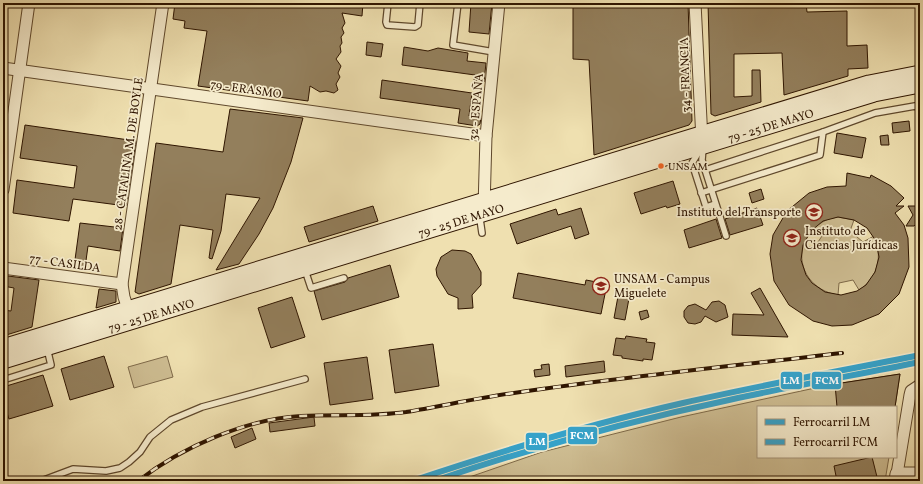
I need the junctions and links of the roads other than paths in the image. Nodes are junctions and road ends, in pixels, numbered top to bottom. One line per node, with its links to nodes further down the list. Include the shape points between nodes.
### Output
1 (29, 3): 10 (street)
2 (162, 3): 13 (street, 28 - CATALINA M. DE BOYLE)
3 (388, 3): 4 (lane, via 388,25 415,27 418,25)
4 (420, 3)
5 (458, 3): 8 (lane, via 453,45)
6 (499, 3): 8 (street, 32 - ESPAÑA)
7 (695, 3): 17 (street, 34 - FRANCIA)
8 (494, 52): 16 (street, 32 - ESPAÑA)
9 (3, 68): 10 (street, 79 - ERASMO)
10 (19, 70): 13 (street, 79 - ERASMO); 20 (street)
11 (920, 73): 17 (main road, 79 - 25 DE MAYO, via 869,83)
12 (920, 84): 17 (main road, 79 - 25 DE MAYO)
13 (150, 89): 16 (street, 79 - ERASMO); 29 (street, 28 - CATALINA M. DE BOYLE)
14 (920, 109): 15 (lane, via 916,106 875,113)
15 (823, 132): 18 (lane); 19 (lane, via 820,154)
16 (486, 136): 23 (street, 32 - ESPAÑA)
17 (702, 140): 18 (lane); 21 (lane, via 692,163); 23 (main road, 79 - 25 DE MAYO)
18 (705, 170): 19 (lane)
19 (711, 189): 21 (lane); 22 (lane)
20 (3, 190)
21 (701, 193): 22 (lane, via 706,207)
22 (716, 204): 25 (lane)
23 (484, 207): 24 (lane, via 480,219); 26 (main road, 79 - 25 DE MAYO)
24 (482, 233)
25 (726, 236)
26 (302, 262): 28 (lane, via 311,288); 30 (main road, 79 - 25 DE MAYO); 32 (main road, 79 - 25 DE MAYO)
27 (3, 268): 29 (street, 77 - CASILDA)
28 (344, 278)
29 (122, 284): 30 (street, 28 - CATALINA M. DE BOYLE)
30 (128, 309): 31 (main road, 79 - 25 DE MAYO)
31 (3, 347)
32 (47, 348): 33 (main road, 79 - 25 DE MAYO); 35 (lane, via 52,365)
33 (3, 361)
34 (305, 379): 39 (lane, via 202,407 171,420 150,438 140,452 120,468 106,471 74,468)
35 (3, 380)
36 (918, 386): 38 (street, via 910,395)
37 (920, 474): 38 (street)
38 (897, 477)
39 (41, 481)

